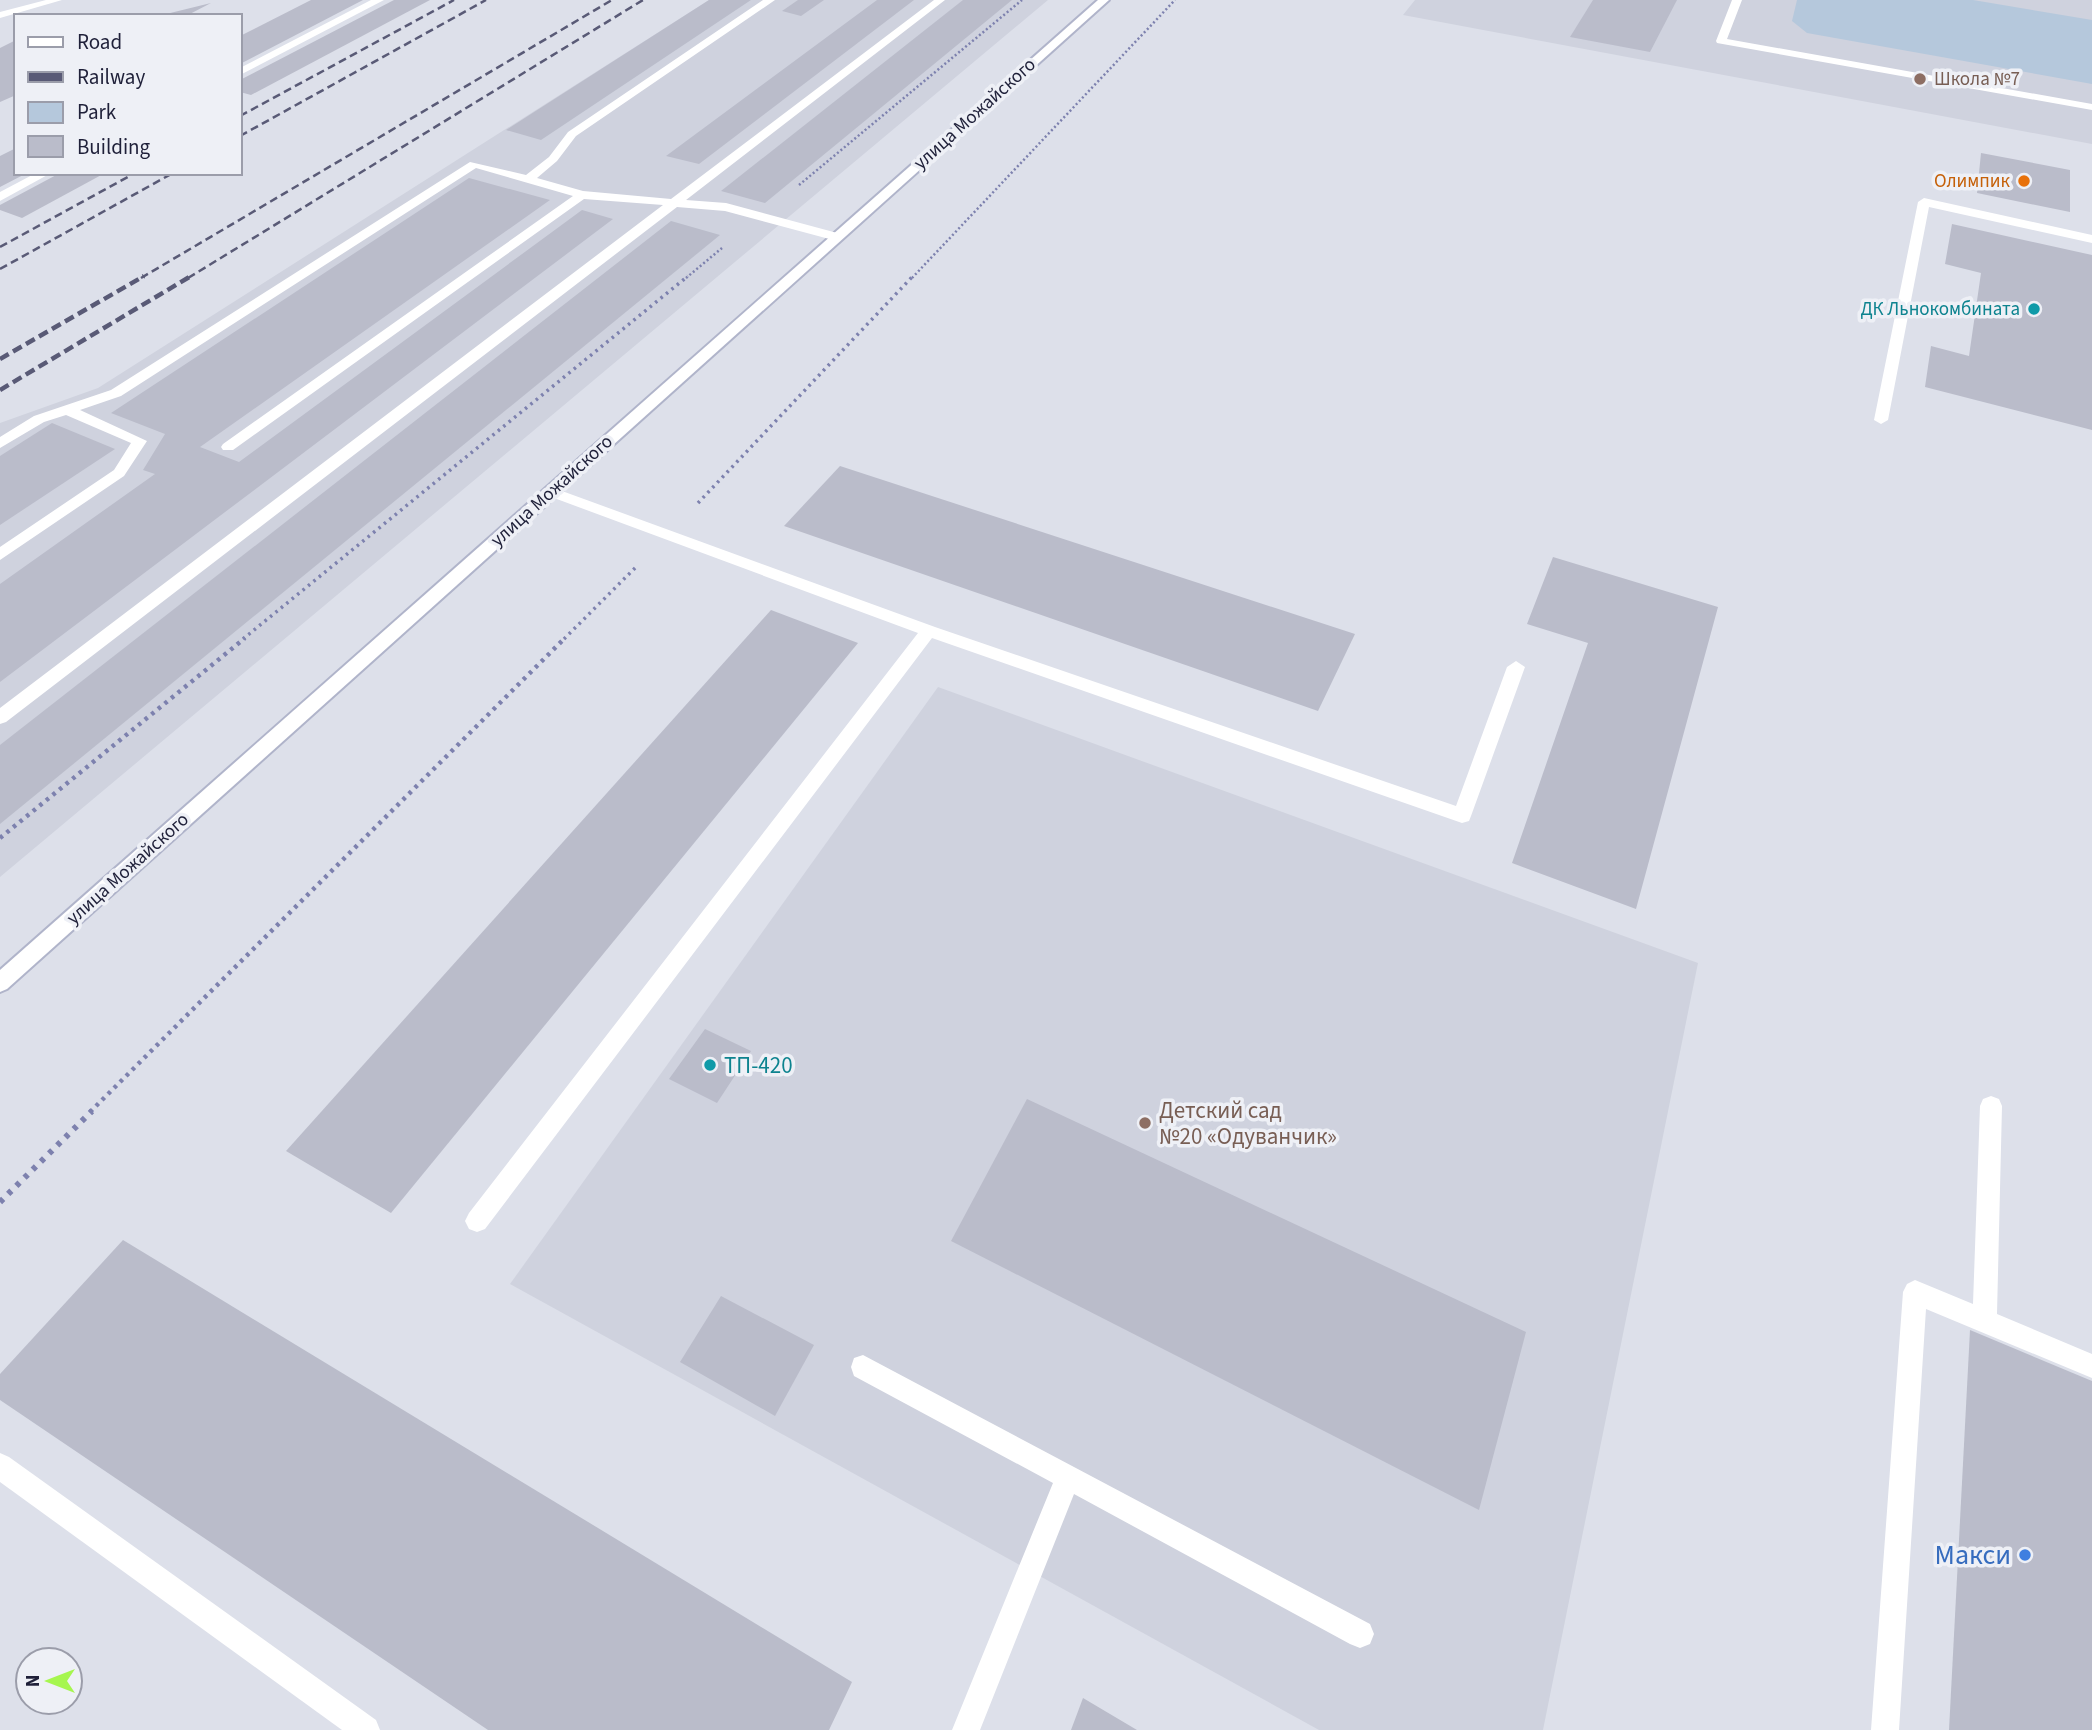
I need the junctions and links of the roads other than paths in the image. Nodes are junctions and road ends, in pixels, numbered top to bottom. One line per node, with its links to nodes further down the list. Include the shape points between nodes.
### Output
1 (57, 0): 7 (main road)
2 (379, 0): 8 (main road)
3 (770, 0): 11 (main road, via 572,134 553,159)
4 (940, 0): 14 (main road)
5 (1104, 0): 15 (main road, улица Можайского)
6 (1737, 0): 9 (main road, via 1721,41)
7 (0, 15)
8 (242, 71)
9 (2092, 107)
10 (41, 175): 13 (main road)
11 (528, 180): 12 (main road); 17 (main road, via 474,164 116,393)
12 (582, 195): 14 (main road); 20 (main road)
13 (0, 197)
14 (672, 202): 15 (main road, via 726,207); 25 (main road)
15 (837, 237): 21 (main road, улица Можайского)
16 (2092, 239): 18 (main road, via 1924,202)
17 (67, 410): 19 (main road, via 39,419); 22 (main road, via 140,441 119,473)
18 (1881, 420)
19 (0, 443)
20 (228, 447)
21 (551, 492): 23 (main road); 26 (main road, улица Можайского)
22 (0, 555)
23 (929, 631): 24 (main road, via 1462,816); 28 (main road)
24 (1516, 667)
25 (0, 717)
26 (0, 983)
27 (1992, 1107): 29 (main road)
28 (477, 1221)
29 (1984, 1320): 30 (main road); 37 (main road, via 1915,1292)
30 (2092, 1366)
31 (863, 1367): 33 (main road)
32 (0, 1466): 35 (main road)
33 (1068, 1477): 34 (main road); 36 (main road)
34 (1360, 1634)
35 (366, 1730)
36 (966, 1730)
37 (1885, 1730)

